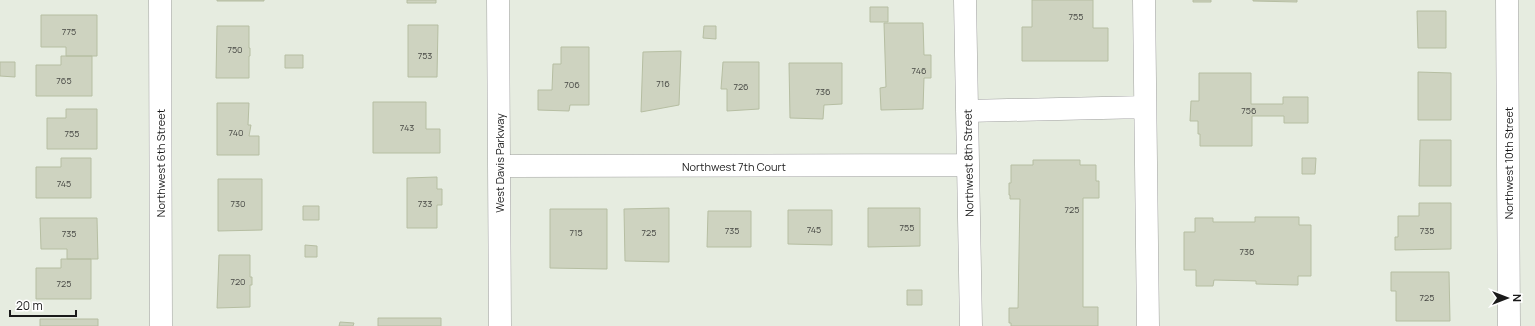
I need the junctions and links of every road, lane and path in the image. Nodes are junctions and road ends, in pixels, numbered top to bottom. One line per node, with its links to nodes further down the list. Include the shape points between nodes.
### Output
1 (160, 0): 10 (street, Northwest 6th Street)
2 (498, 0): 9 (street, West Davis Parkway)
3 (965, 0): 7 (street, Northwest 8th Street)
4 (1144, 0): 6 (street)
5 (1507, 0): 14 (street, Northwest 10th Street)
6 (1145, 108): 7 (street); 13 (street)
7 (967, 111): 8 (street, Northwest 8th Street)
8 (968, 165): 9 (street, Northwest 7th Court); 12 (street, Northwest 8th Street)
9 (499, 166): 11 (street, West Davis Parkway)
10 (161, 326)
11 (500, 326)
12 (970, 326)
13 (1148, 326)
14 (1509, 326)

